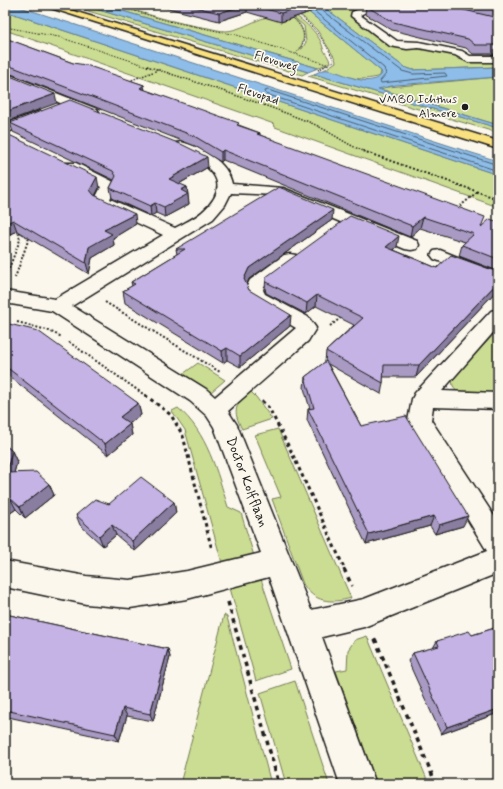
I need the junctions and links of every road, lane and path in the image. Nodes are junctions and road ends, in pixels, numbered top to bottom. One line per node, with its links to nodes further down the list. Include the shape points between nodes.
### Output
1 (45, 5): 22 (main road, Flevoweg)
2 (115, 5): 5 (path)
3 (148, 5): 5 (path)
4 (370, 6): 10 (street, via 355,14 356,16 394,44 418,45 458,53 468,59)
5 (129, 10): 9 (path, via 237,35)
6 (293, 10): 11 (path, via 310,24 329,48 334,61)
7 (286, 12): 9 (path, via 302,27 305,34 305,42)
8 (5, 27): 13 (path, Flevopad, via 56,36)
9 (296, 54): 11 (path)
10 (498, 59)
11 (330, 65): 12 (path)
12 (324, 68)
13 (159, 70): 15 (path); 25 (path, Flevopad, via 308,121 358,149)
14 (5, 76): 16 (street)
15 (130, 81)
16 (71, 104): 17 (street); 18 (street)
17 (108, 118)
18 (5, 129)
19 (5, 135): 21 (street)
20 (167, 141): 24 (street, via 214,163 224,178)
21 (19, 142)
22 (498, 144)
23 (61, 161): 32 (street, via 109,185 102,201)
24 (226, 188): 28 (street, via 278,191); 32 (street, via 223,199 207,216)
25 (478, 191): 26 (path, Flevopad); 27 (path)
26 (498, 199)
27 (455, 210)
28 (346, 219): 31 (street); 33 (street)
29 (17, 225): 37 (path, via 20,240)
30 (33, 229): 37 (path)
31 (327, 233)
32 (176, 235): 38 (street)
33 (410, 245)
34 (302, 251): 41 (street, via 256,284 254,290 257,297 301,321)
35 (440, 255): 36 (street)
36 (498, 279)
37 (7, 298): 38 (street, Doctor Kolfflaan); 46 (path, via 47,330 62,337 171,415 183,436)
38 (58, 306): 44 (street, Doctor Kolfflaan, via 198,396)
39 (346, 313): 41 (path, via 329,328)
40 (498, 315): 42 (street)
41 (306, 328): 44 (street, via 301,336)
42 (423, 399): 43 (street); 45 (street, via 419,421)
43 (498, 401)
44 (215, 410): 48 (street, Doctor Kolfflaan, via 225,425)
45 (498, 545)
46 (214, 558)
47 (498, 560): 51 (street, via 364,613)
48 (278, 562): 49 (street, via 187,585 130,594 86,590); 51 (street, Doctor Kolfflaan)
49 (5, 574)
50 (226, 598): 52 (path)
51 (303, 627): 53 (street, Doctor Kolfflaan)
52 (279, 784)
53 (358, 784)

